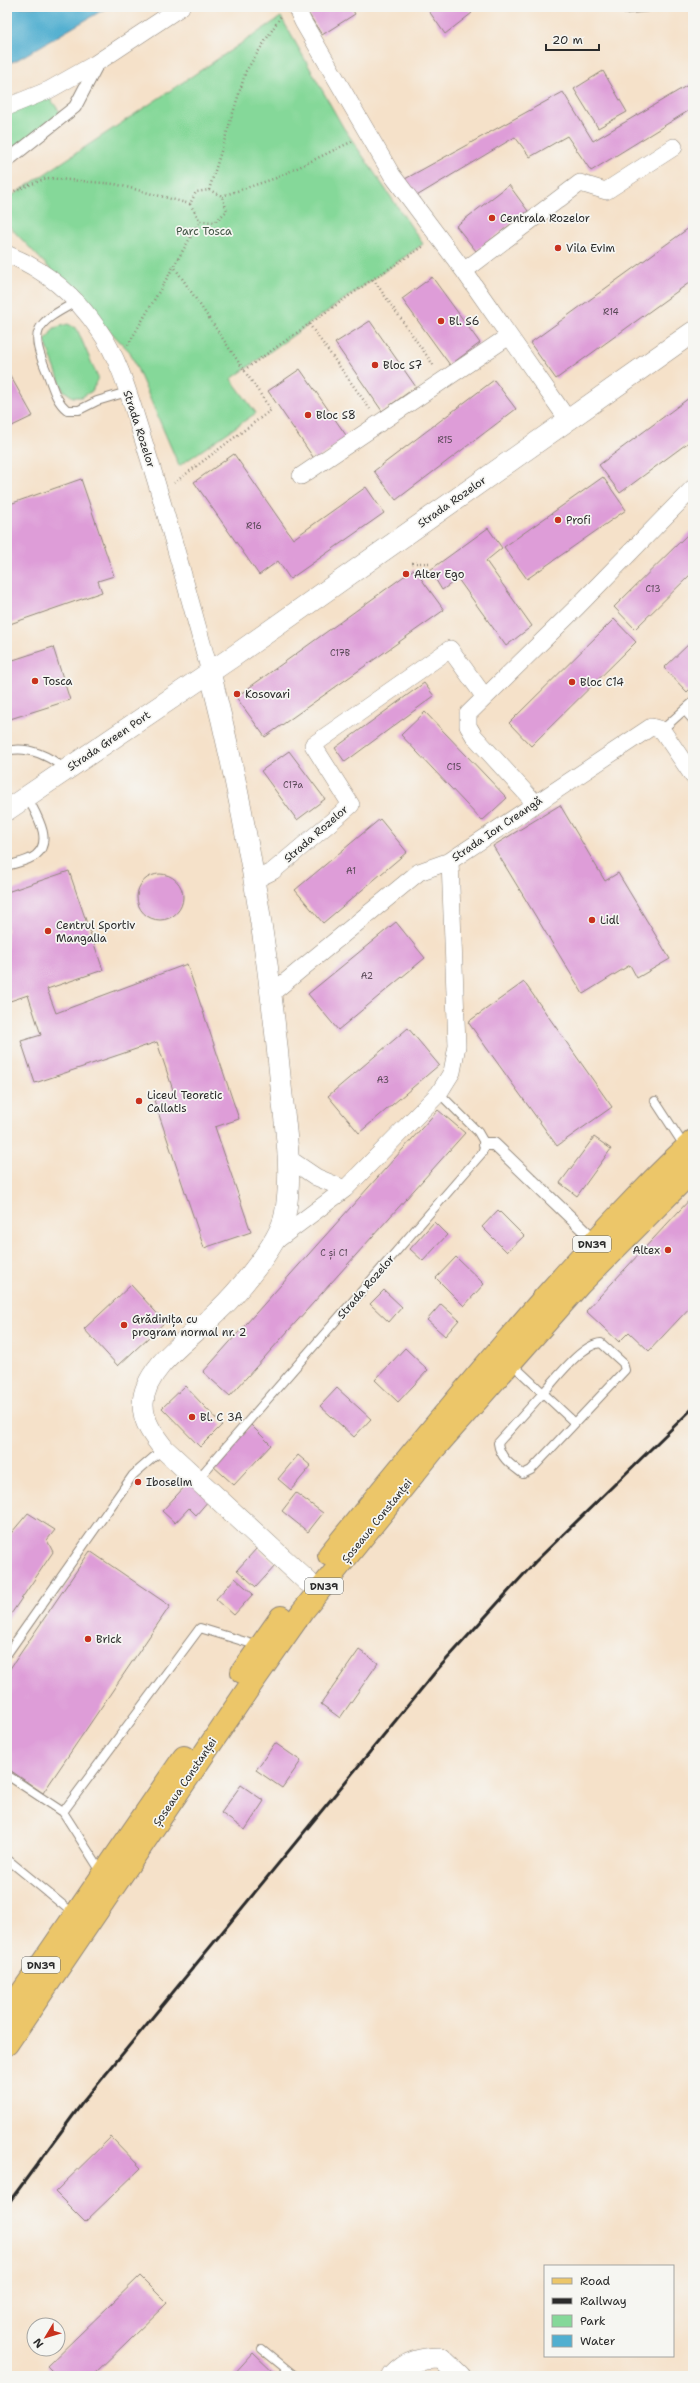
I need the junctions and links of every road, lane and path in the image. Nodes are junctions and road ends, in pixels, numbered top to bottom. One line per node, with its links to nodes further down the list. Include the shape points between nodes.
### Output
1 (181, 7): 3 (street)
2 (290, 10): 5 (street, via 303,22); 8 (path, via 246,71)
3 (100, 61): 4 (street, via 49,90); 7 (street, via 75,107)
4 (7, 107)
5 (368, 134): 10 (path, via 276,178); 13 (street, via 392,175)
6 (674, 147): 16 (street, via 606,191 580,183)
7 (7, 161)
8 (209, 190): 10 (path); 11 (path, via 196,192)
9 (7, 194): 11 (path, via 47,178 114,184)
10 (222, 196): 12 (path, via 227,211 214,222)
11 (190, 204): 12 (path)
12 (200, 221): 15 (path)
13 (438, 237): 16 (street); 17 (path)
14 (7, 254): 18 (street, Strada Rozelor, via 50,276)
15 (173, 265): 22 (path); 23 (path)
16 (464, 271): 21 (street)
17 (373, 279): 19 (path); 24 (path)
18 (76, 302): 22 (street, Strada Rozelor, via 100,331); 25 (lane, via 52,315 41,326 35,338 60,404 67,410 79,410 97,401)
19 (309, 324): 23 (path); 27 (path)
20 (693, 332): 26 (street, Strada Rozelor)
21 (509, 336): 24 (street); 26 (street)
22 (116, 365): 25 (street, Strada Rozelor)
23 (244, 370): 30 (path, via 271,410)
24 (444, 379): 27 (street)
25 (127, 392): 30 (street, Strada Rozelor)
26 (568, 420): 33 (street, Strada Rozelor)
27 (380, 423): 28 (street)
28 (301, 476)
29 (693, 488): 34 (street, via 577,607)
30 (160, 493): 33 (street, Strada Rozelor)
31 (412, 563): 32 (path)
32 (431, 563)
33 (210, 672): 40 (street, Strada Green Port); 47 (street, Strada Rozelor)
34 (484, 696): 43 (street, via 468,714 468,726 474,736); 47 (street, Strada Rozelor, via 450,649 313,744 351,805 273,871)
35 (693, 702): 36 (lane, Strada Ion Creangă)
36 (684, 710): 37 (lane); 38 (lane, Strada Ion Creangă)
37 (693, 720)
38 (657, 728): 41 (street); 43 (street, Strada Ion Creangă)
39 (7, 751): 40 (lane, via 30,751 50,756)
40 (67, 770): 42 (street, Strada Green Port)
41 (693, 776)
42 (27, 797): 44 (street, Strada Green Port); 46 (lane, via 44,833 41,849 35,856)
43 (535, 803): 45 (street, Strada Ion Creangă)
44 (7, 810)
45 (450, 861): 48 (street, Strada Ion Creangă, via 419,872); 49 (street, Strada Rozelor, via 457,1046 452,1072)
46 (7, 866)
47 (256, 880): 48 (street, Strada Rozelor)
48 (272, 993): 53 (street, Strada Rozelor)
49 (439, 1093): 51 (lane, via 478,1132); 55 (street, Strada Rozelor)
50 (654, 1101): 52 (lane)
51 (485, 1144): 56 (street, via 494,1144); 62 (lane, Strada Rozelor, via 482,1153)
52 (689, 1144): 56 (main road, Șoseaua Constanței / DN39)
53 (288, 1158): 55 (street, via 316,1177); 57 (street, Strada Rozelor, via 290,1185 285,1218)
54 (693, 1170): 58 (main road, Șoseaua Constanței / DN39, via 580,1284)
55 (345, 1189): 57 (street, Strada Rozelor)
56 (595, 1241): 63 (main road, Șoseaua Constanței / DN39, via 452,1403)
57 (270, 1246): 61 (street, Strada Rozelor, via 257,1267 220,1310 159,1366 147,1385 143,1405 148,1429)
58 (511, 1363): 59 (lane); 70 (main road, Șoseaua Constanței / DN39, via 434,1449 302,1612)
59 (543, 1393): 60 (lane); 60 (lane, via 498,1443 505,1460 522,1474 531,1470); 60 (lane, via 584,1350 594,1343 601,1343 623,1364 625,1370)
60 (575, 1423)
61 (164, 1449): 62 (street, Strada Rozelor); 65 (lane, via 133,1475)
62 (198, 1480): 63 (street, Strada Rozelor)
63 (308, 1582): 64 (main road, Șoseaua Constanței / DN39)
64 (259, 1646): 67 (lane, via 200,1628); 69 (main road, Șoseaua Constanței / DN39)
65 (7, 1654)
66 (7, 1775): 67 (lane)
67 (63, 1812): 69 (lane)
68 (7, 1858): 70 (lane)
69 (102, 1874): 70 (main road, Șoseaua Constanței / DN39)
70 (82, 1920): 71 (main road, Șoseaua Constanței / DN39)
71 (9, 2030)
72 (262, 2349): 73 (lane)
73 (295, 2376)
74 (393, 2376): 75 (street, via 400,2368 422,2358 441,2358)
75 (460, 2376)

